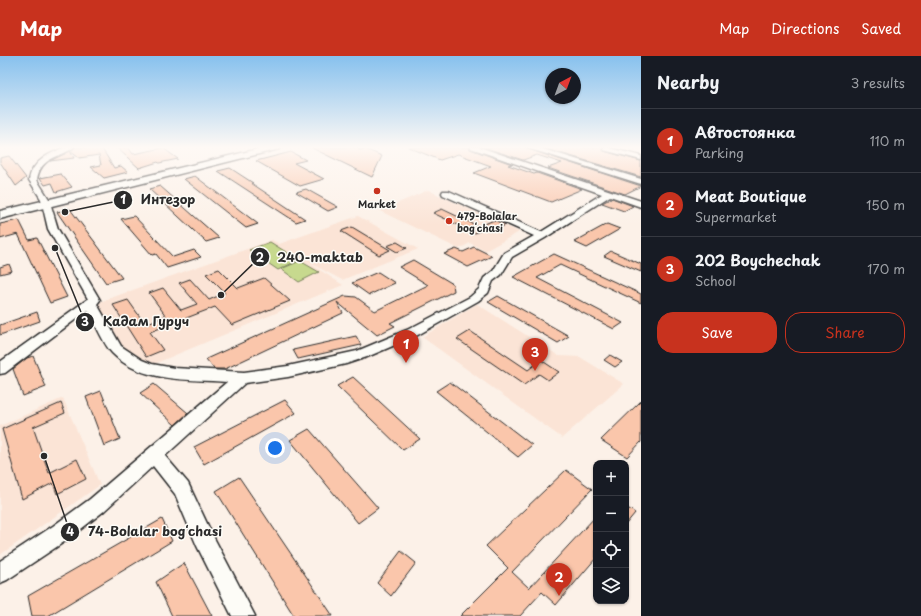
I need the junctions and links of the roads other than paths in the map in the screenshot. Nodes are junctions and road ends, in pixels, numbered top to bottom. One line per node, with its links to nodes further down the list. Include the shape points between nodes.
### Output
1 (34, 173): 9 (street, via 34,180)
2 (158, 173): 9 (main road)
3 (164, 173): 9 (main road)
4 (550, 173): 7 (street)
5 (613, 173): 6 (street)
6 (641, 182)
7 (609, 193): 10 (street); 13 (street)
8 (446, 194): 13 (street)
9 (45, 201): 11 (main road); 12 (main road); 14 (street, via 53,229 94,300)
10 (641, 204)
11 (0, 210)
12 (0, 215)
13 (542, 236): 16 (street, via 508,255 497,273 488,280 480,295 407,334 356,356)
14 (90, 302): 15 (street); 16 (street, via 116,349 140,365 166,372)
15 (0, 369)
16 (242, 377): 17 (street)
17 (154, 455): 18 (street, via 98,505); 19 (street, via 182,488 204,539)
18 (0, 573)
19 (244, 616)

